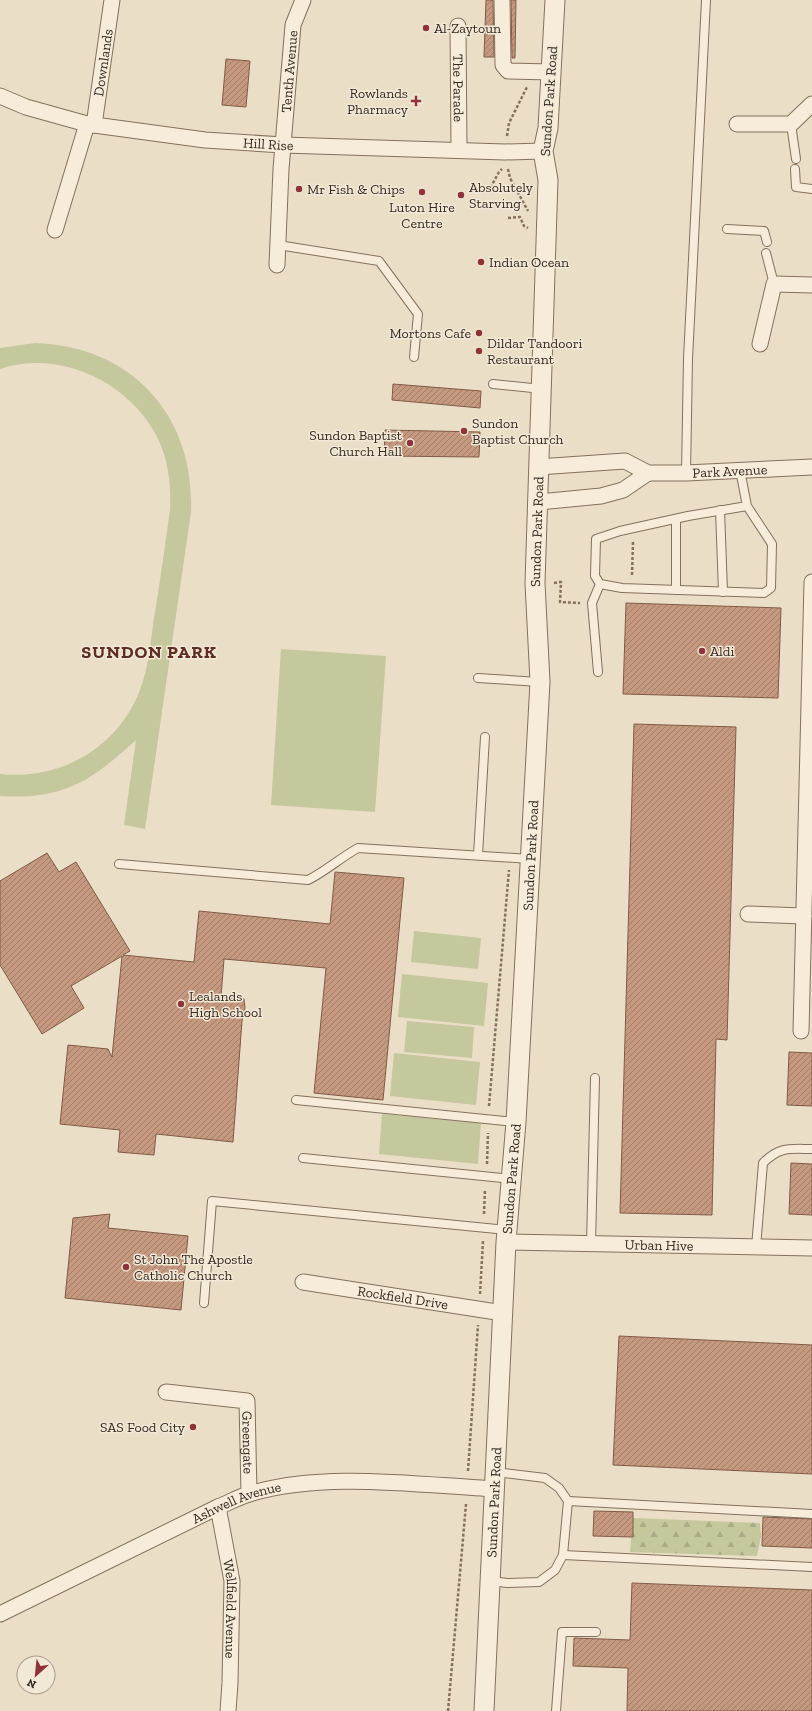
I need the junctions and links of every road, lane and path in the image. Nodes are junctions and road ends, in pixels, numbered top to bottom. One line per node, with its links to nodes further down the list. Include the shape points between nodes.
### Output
1 (112, 0): 12 (street, Downlands)
2 (303, 0): 13 (street, Tenth Avenue, via 293,25)
3 (502, 0): 7 (street, via 503,65 508,71)
4 (555, 0): 7 (street, Sundon Park Road)
5 (706, 0): 36 (lane, via 688,351)
6 (458, 26): 14 (street, The Parade)
7 (552, 72): 15 (street, Sundon Park Road, via 548,128)
8 (0, 96): 12 (street, Hill Rise, via 26,107)
9 (812, 104): 11 (street)
10 (737, 124): 11 (street)
11 (791, 124): 16 (lane)
12 (91, 125): 13 (street, Hill Rise, via 205,140); 22 (street, Downlands)
13 (283, 145): 14 (street, Hill Rise); 24 (street, Tenth Avenue)
14 (459, 150): 15 (street, Hill Rise)
15 (543, 151): 32 (street, Sundon Park Road, via 548,180)
16 (796, 159)
17 (507, 165): 20 (path, via 499,172)
18 (795, 170): 19 (lane, via 796,187)
19 (812, 189)
20 (488, 192)
21 (727, 229): 23 (lane, via 764,231)
22 (55, 230)
23 (767, 242)
24 (278, 245): 26 (street, Tenth Avenue); 30 (lane, via 379,261 418,314)
25 (766, 253): 27 (lane)
26 (277, 265)
27 (774, 284): 28 (street); 29 (street)
28 (812, 285)
29 (760, 344)
30 (414, 357)
31 (493, 384): 32 (lane)
32 (542, 389): 34 (street, Sundon Park Road)
33 (812, 467): 35 (street, Park Avenue)
34 (538, 468): 37 (street, Park Avenue, via 624,461); 38 (street, Sundon Park Road)
35 (740, 470): 36 (street, Park Avenue); 39 (lane)
36 (686, 473): 37 (street, Park Avenue)
37 (648, 474): 38 (street, via 623,490 601,496)
38 (539, 502): 44 (street, Sundon Park Road)
39 (747, 506): 40 (lane); 48 (lane, via 772,544 771,588 764,593)
40 (720, 510): 41 (lane); 48 (lane)
41 (676, 519): 42 (lane); 47 (lane)
42 (629, 530): 45 (lane, via 596,539 595,576); 46 (path, via 633,543)
43 (812, 582): 49 (street)
44 (535, 583): 50 (path, via 561,582 560,602); 55 (street, Sundon Park Road)
45 (600, 584): 46 (lane); 50 (lane)
46 (632, 589): 47 (lane)
47 (676, 590): 48 (lane)
48 (723, 592)
49 (812, 594): 51 (street)
50 (592, 603): 53 (lane)
51 (811, 631): 52 (street)
52 (811, 667): 61 (street)
53 (598, 672)
54 (478, 678): 55 (lane)
55 (540, 682): 58 (street, Sundon Park Road)
56 (484, 738): 57 (lane)
57 (478, 855): 58 (lane); 59 (lane, via 358,848 308,880)
58 (530, 859): 65 (street, Sundon Park Road)
59 (119, 864)
60 (748, 914): 61 (street)
61 (804, 916): 62 (street)
62 (802, 1031)
63 (595, 1078): 70 (lane)
64 (296, 1100): 65 (lane)
65 (516, 1122): 68 (street, Sundon Park Road)
66 (812, 1149): 71 (lane, via 782,1149 771,1154 763,1163)
67 (303, 1158): 68 (lane)
68 (513, 1179): 69 (street, Sundon Park Road)
69 (507, 1236): 70 (street, Urban Hive); 74 (lane, via 212,1201); 75 (street, Sundon Park Road)
70 (591, 1244): 71 (street, Urban Hive)
71 (756, 1247): 72 (street, Urban Hive)
72 (812, 1248)
73 (303, 1282): 75 (street, Rockfield Drive)
74 (204, 1303)
75 (503, 1313): 77 (street, Sundon Park Road)
76 (166, 1392): 79 (street, Greengate, via 247,1401)
77 (496, 1481): 78 (street, Ashwell Avenue); 80 (lane, via 545,1478 559,1488); 85 (street, Sundon Park Road)
78 (467, 1488): 79 (street, Ashwell Avenue, via 360,1482 303,1483); 89 (path)
79 (249, 1494): 81 (street, Ashwell Avenue)
80 (568, 1501): 82 (lane); 83 (lane)
81 (218, 1507): 86 (street, Ashwell Avenue); 88 (street, Wellfield Avenue, via 232,1581)
82 (812, 1514)
83 (563, 1555): 84 (lane); 85 (lane, via 555,1570 539,1582)
84 (812, 1567)
85 (491, 1582): 90 (street, Sundon Park Road)
86 (0, 1614)
87 (596, 1632): 91 (lane, via 562,1632)
88 (228, 1711)
89 (448, 1711)
90 (484, 1711)
91 (556, 1711)

